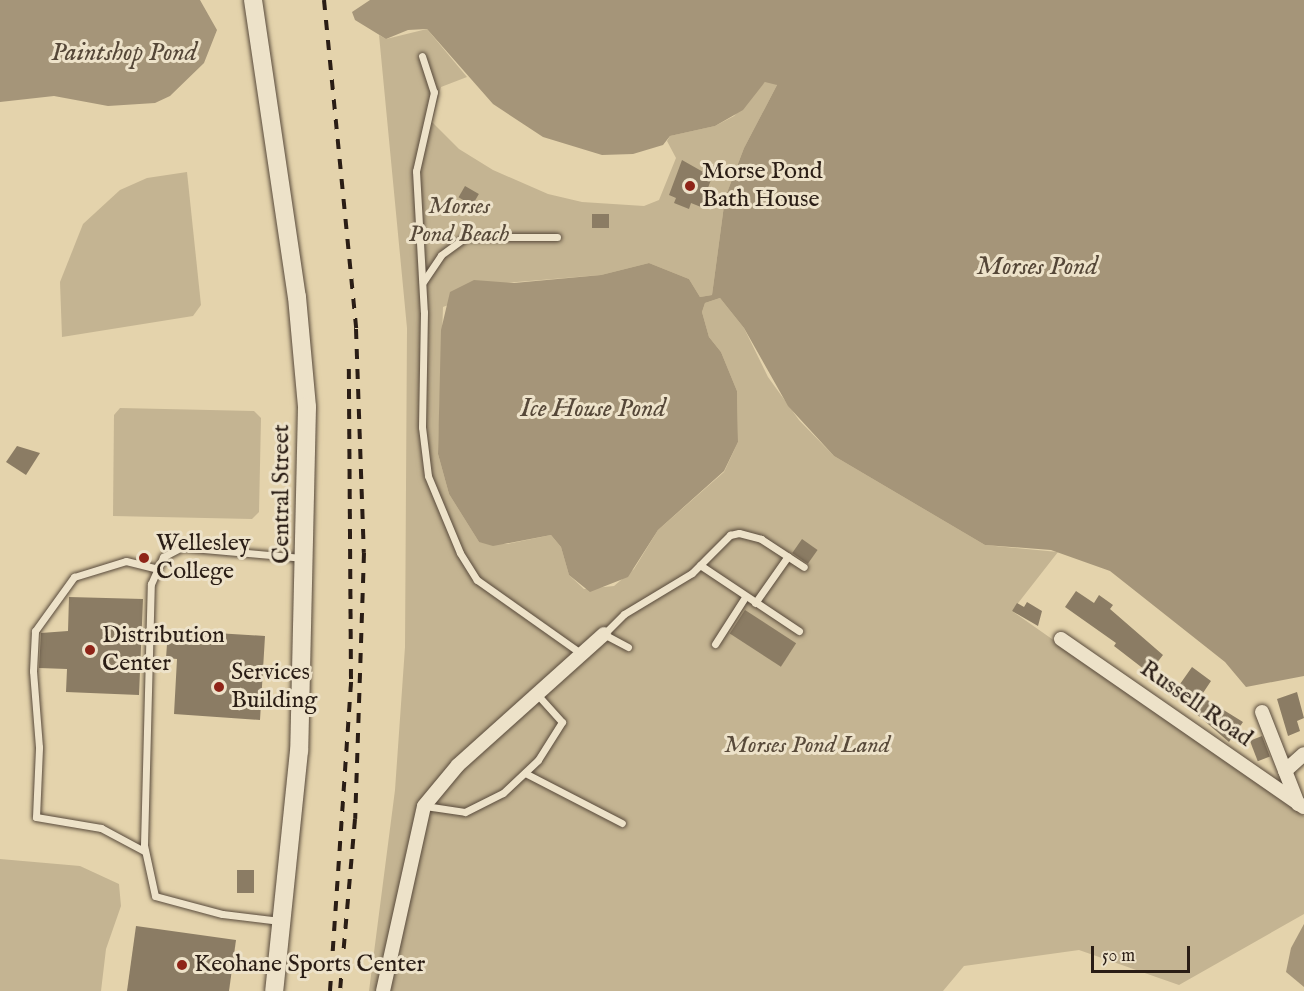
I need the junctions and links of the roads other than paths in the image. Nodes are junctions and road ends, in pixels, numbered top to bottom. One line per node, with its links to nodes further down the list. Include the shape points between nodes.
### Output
1 (253, 0): 6 (main road, Central Street, via 302,343 307,407)
2 (422, 56): 4 (lane, via 434,92 416,171)
3 (557, 237): 4 (lane, via 466,237 441,255)
4 (423, 282): 17 (lane, via 422,439 435,496 477,580)
5 (788, 556): 7 (lane, via 753,536 735,533); 8 (lane); 11 (lane)
6 (306, 559): 9 (lane, via 182,547 174,549); 27 (main road, Central Street, via 299,751)
7 (700, 565): 10 (lane); 13 (lane, via 624,614)
8 (804, 567)
9 (154, 568): 26 (lane); 26 (lane, via 126,561 74,577 35,631 33,671 39,747 36,817 101,828)
10 (746, 597): 11 (lane); 15 (lane)
11 (755, 603): 12 (lane)
12 (799, 631)
13 (604, 634): 16 (lane); 17 (street)
14 (1061, 639): 23 (street, Russell Road)
15 (715, 644)
16 (628, 647)
17 (582, 654): 18 (street)
18 (538, 695): 22 (lane, via 562,722 562,729); 24 (street, via 458,765)
19 (1262, 712): 21 (street)
20 (1304, 754): 21 (street)
21 (1285, 771): 23 (street)
22 (525, 773): 24 (lane, via 502,793 465,812); 25 (lane)
23 (1301, 805)
24 (424, 806): 29 (street)
25 (622, 823)
26 (144, 851): 27 (lane, via 155,896 222,914)
27 (282, 921): 28 (main road, Central Street)
28 (273, 991)
29 (383, 991)

